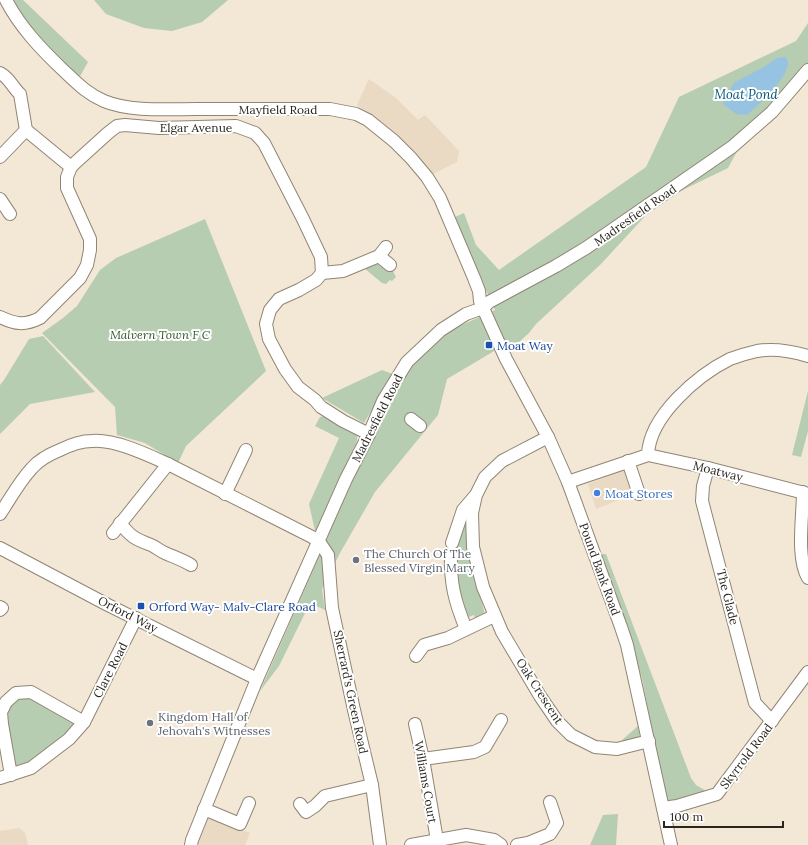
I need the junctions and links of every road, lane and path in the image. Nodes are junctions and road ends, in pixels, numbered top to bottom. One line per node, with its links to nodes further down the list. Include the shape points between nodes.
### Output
1 (6, 0): 9 (street, Mayfield Road, via 31,37 49,57 83,89 105,102 120,106 158,109 330,109 356,114 368,120 394,141 428,177 440,198 474,278)
2 (808, 70): 9 (street, Madresfield Road, via 772,112 732,147 586,248 489,302)
3 (0, 73): 4 (street, via 7,76 20,94)
4 (26, 130): 5 (street); 6 (street)
5 (0, 157)
6 (72, 167): 8 (street, Elgar Avenue, via 117,126 236,126 255,133 264,143 303,219 321,257); 10 (street, via 67,177 67,188 90,239 87,265 80,278 40,318 23,324 13,323)
7 (390, 264): 8 (street, via 383,252 344,271)
8 (322, 273): 12 (street, via 316,280 279,299 270,310 266,324 269,338 298,387 321,407)
9 (483, 308): 12 (street, Madresfield Road, via 466,314 442,330 407,362 384,401); 13 (street, Pound Bank Road, via 506,359)
10 (0, 316)
11 (808, 356): 15 (street, via 782,350 758,351 731,359 701,376 668,409 648,446)
12 (369, 434): 25 (street, Madresfield Road)
13 (548, 437): 19 (street, Pound Bank Road); 23 (street, Oak Crescent, via 502,461 485,477)
14 (246, 450): 21 (street)
15 (648, 455): 16 (street, Moatway); 18 (street, Moatway)
16 (628, 461): 19 (street, Moatway); 22 (street)
17 (168, 464): 21 (street); 24 (street, via 107,442 93,440 78,443 49,454 32,468); 27 (street, via 117,528)
18 (708, 468): 20 (street, Moatway); 36 (street, The Glade, via 702,502 755,703)
19 (568, 482): 39 (street, Pound Bank Road, via 627,644)
20 (806, 493): 28 (street, via 801,556)
21 (225, 494): 25 (street)
22 (639, 494)
23 (476, 495): 29 (street, Oak Crescent, via 472,513 472,547 482,587); 31 (street, Oak Crescent, via 463,510 451,548 452,584)
24 (0, 514)
25 (318, 540): 34 (street, Madresfield Road); 42 (street, Sherrard's Green Road, via 328,555 332,608)
26 (0, 548): 30 (street, Orford Way)
27 (191, 565)
28 (808, 578)
29 (494, 616): 31 (street); 39 (street, Oak Crescent, via 540,696 557,721 571,735 595,747 617,749)
30 (136, 618): 34 (street, Orford Way); 37 (street, Clare Road)
31 (466, 629): 32 (street, via 448,638 420,640)
32 (416, 656)
33 (808, 672): 36 (street, Skyrrold Road)
34 (257, 678): 47 (street, Madresfield Road)
35 (501, 720): 40 (street, via 485,747 474,752)
36 (772, 721): 46 (street, Skyrrold Road, via 717,794)
37 (84, 722): 41 (street, Clare Road, via 69,739 31,768); 41 (street, Clare Road, via 31,692 16,693 6,702 1,712)
38 (415, 724): 40 (street, Williams Court)
39 (649, 741): 46 (street, Pound Bank Road)
40 (423, 759): 48 (street, Williams Court)
41 (5, 776)
42 (372, 785): 45 (street, via 325,796 306,812); 50 (street, Sherrard's Green Road)
43 (550, 802): 53 (street, via 557,822 550,834)
44 (249, 803): 47 (street, via 240,824)
45 (300, 804)
46 (663, 808): 54 (street, Pound Bank Road)
47 (204, 809): 49 (street, Madresfield Road)
48 (436, 840): 51 (street); 52 (street, via 466,835 494,840)
49 (191, 845)
50 (380, 845)
51 (411, 845)
52 (501, 845)
53 (517, 845)
54 (671, 845)

